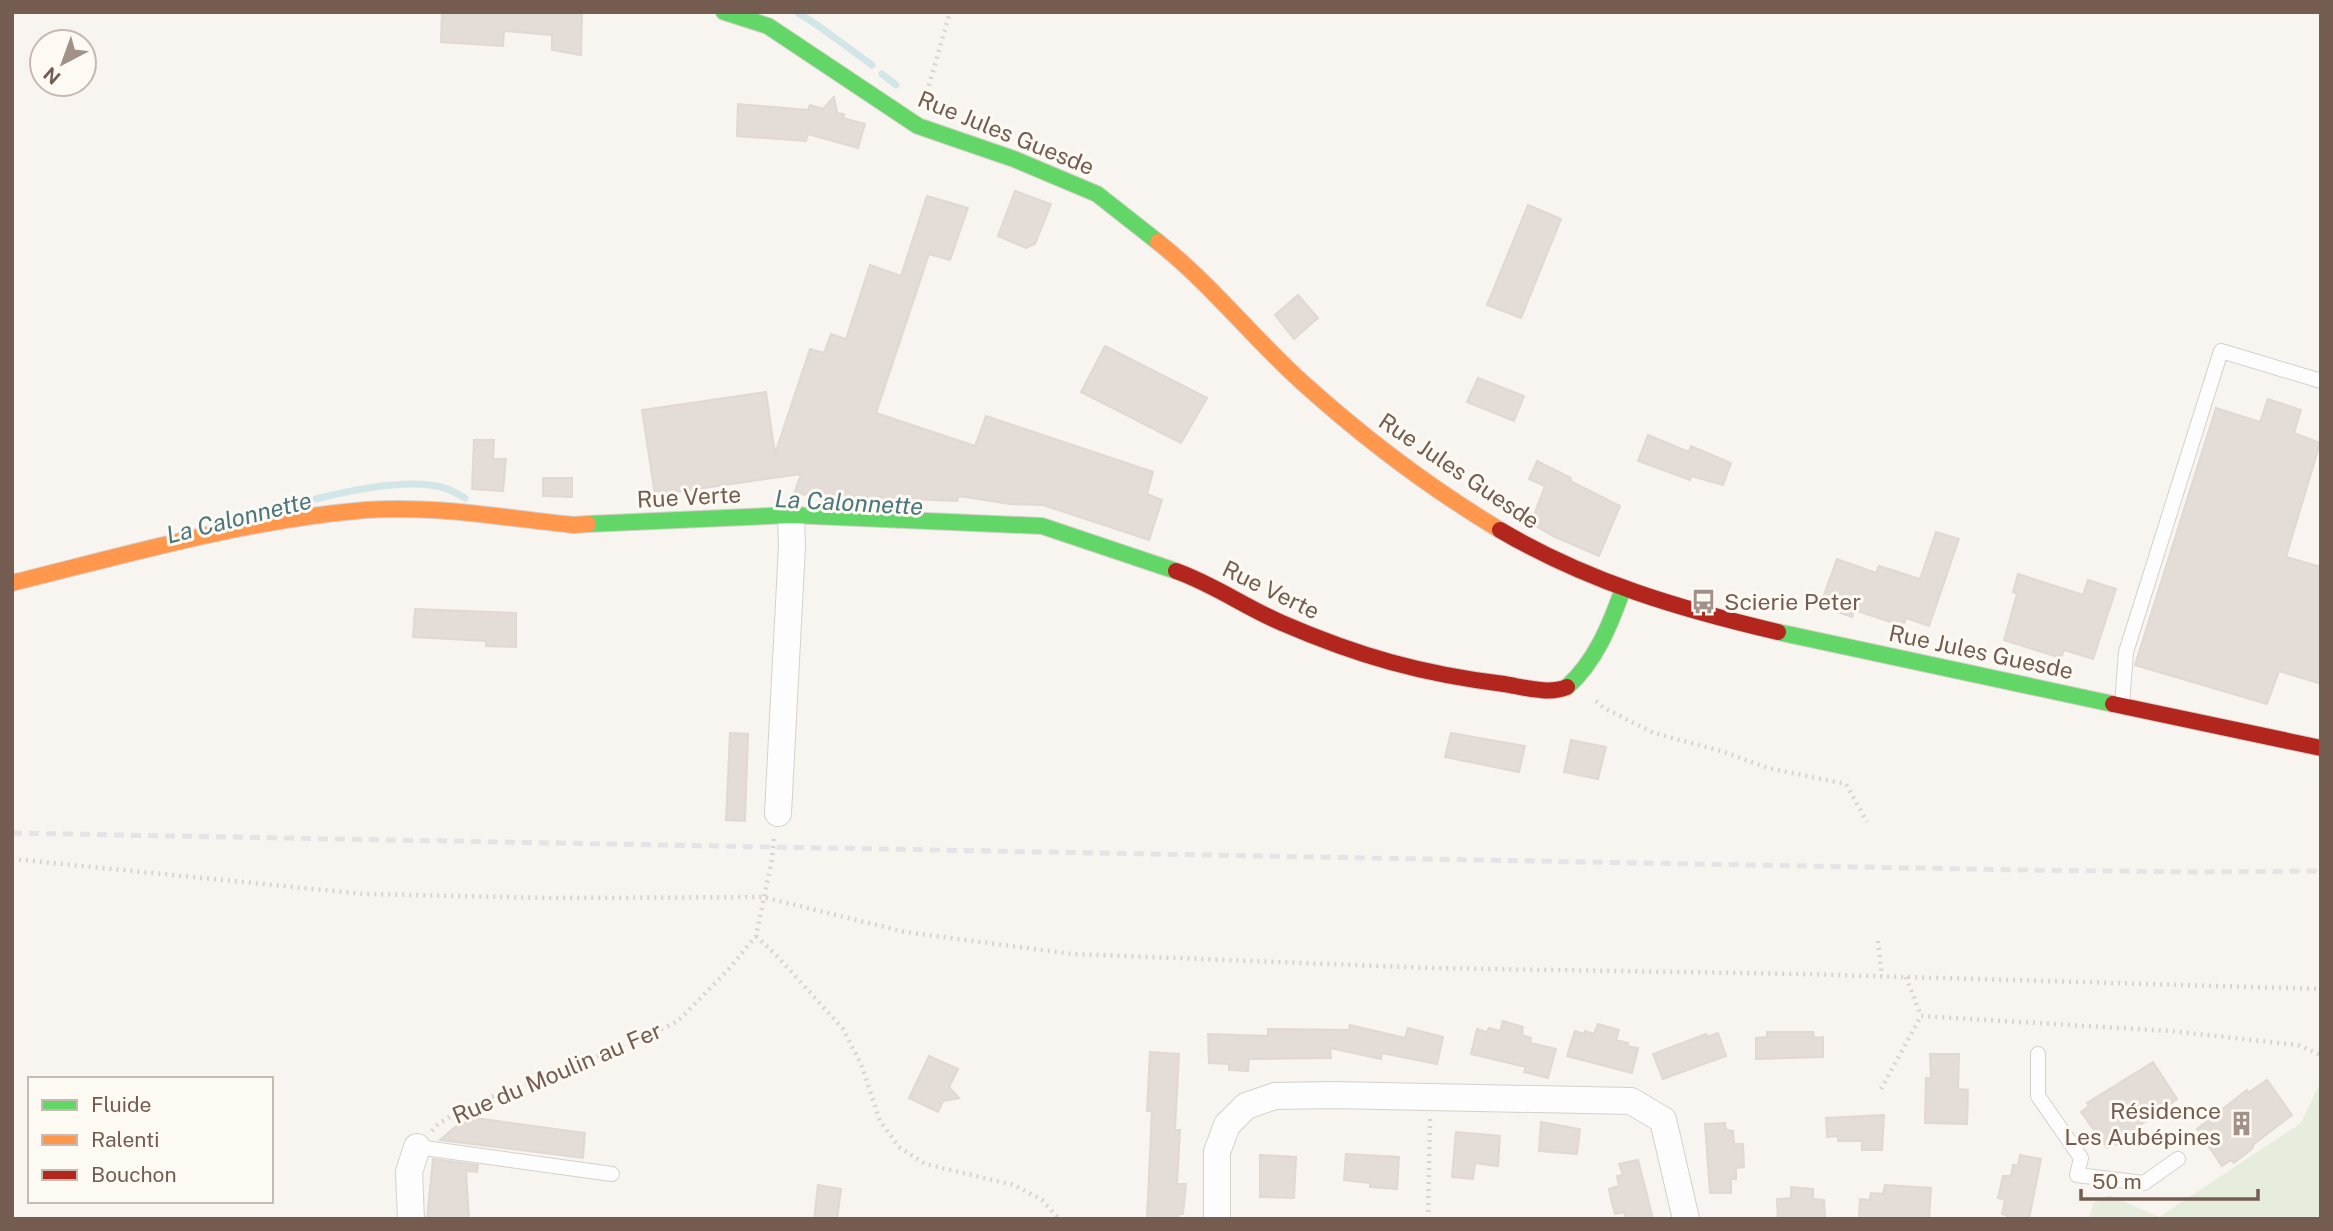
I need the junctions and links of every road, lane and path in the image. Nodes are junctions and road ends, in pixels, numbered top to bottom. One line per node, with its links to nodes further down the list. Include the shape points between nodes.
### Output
1 (724, 12): 3 (street, Rue Jules Guesde, via 768,26)
2 (950, 12): 3 (path)
3 (918, 126): 7 (street, Rue Jules Guesde, via 1097,194 1187,265 1303,383 1390,456 1540,553)
4 (2321, 381): 9 (lane, via 2221,351 2126,652)
5 (790, 515): 6 (street, Rue Verte, via 573,525 434,510 368,510 284,520 180,541); 8 (street, Rue Verte, via 1042,527 1198,579 1279,622 1395,665 1521,687 1565,689); 12 (street)
6 (12, 583)
7 (1623, 589): 8 (street, via 1599,645); 9 (street, Rue Jules Guesde, via 1706,615 1847,648)
8 (1574, 683): 11 (path, via 1604,708 1654,733 1768,768 1846,784)
9 (2122, 705): 10 (street, Rue Jules Guesde)
10 (2321, 748)
11 (1867, 821)
12 (776, 824): 14 (path, Rue du Moulin au Fer)
13 (12, 859): 14 (path, via 364,894)
14 (763, 897): 15 (path, Rue du Moulin au Fer); 17 (path, via 905,932 1072,954 1431,968)
15 (756, 936): 25 (path, Rue du Moulin au Fer, via 678,1021 466,1107 438,1124); 29 (path, via 842,1028 861,1064 880,1121 900,1147 925,1164 1014,1185 1042,1200)
16 (1878, 941): 17 (path)
17 (1882, 976): 18 (path)
18 (1906, 977): 19 (path); 20 (path)
19 (2321, 989)
20 (1921, 1016): 22 (path, via 2170,1031 2298,1045); 23 (path)
21 (2038, 1054): 26 (lane, via 2038,1096 2081,1158 2077,1175 2144,1184)
22 (2321, 1055)
23 (1881, 1089)
24 (1441, 1098): 30 (street, via 1275,1096 1246,1106 1227,1125 1217,1152); 31 (path); 32 (street, via 1631,1101 1662,1120)
25 (417, 1147): 27 (lane, Rue du Moulin au Fer); 28 (street, via 409,1172)
26 (2178, 1160)
27 (612, 1174)
28 (411, 1219)
29 (1059, 1219)
30 (1217, 1219)
31 (1428, 1219)
32 (1686, 1219)

